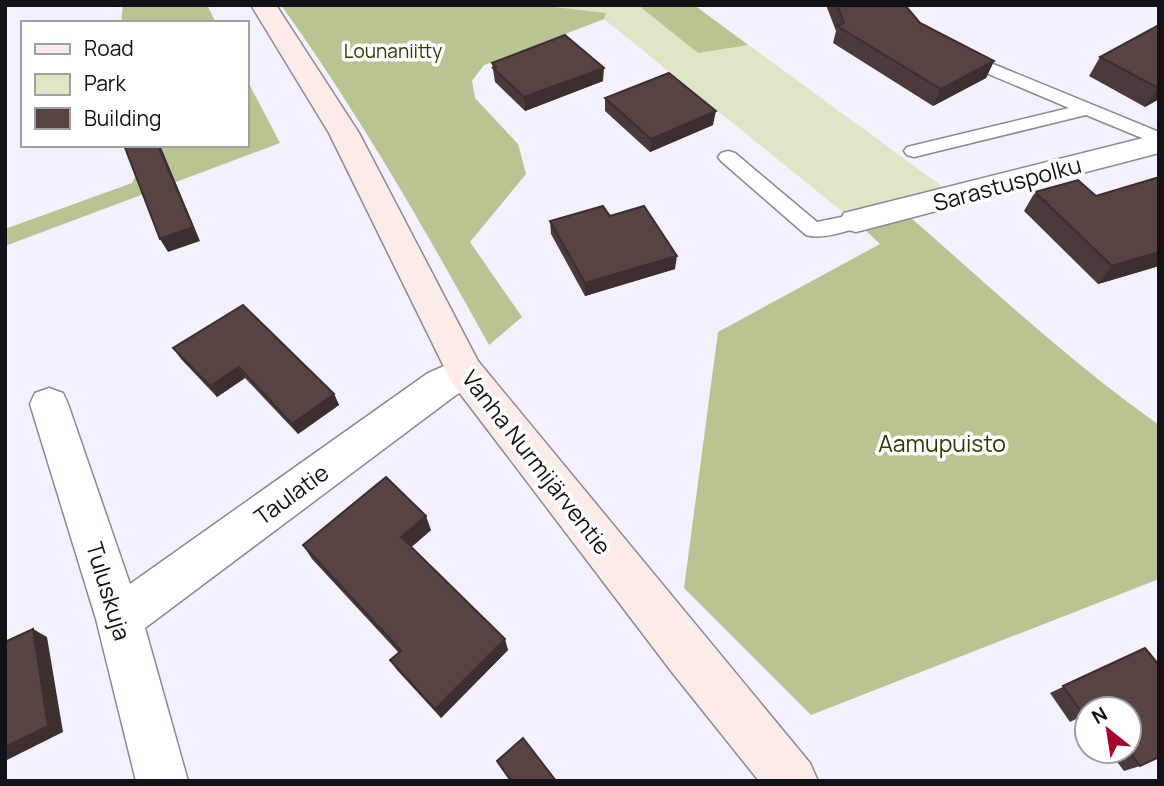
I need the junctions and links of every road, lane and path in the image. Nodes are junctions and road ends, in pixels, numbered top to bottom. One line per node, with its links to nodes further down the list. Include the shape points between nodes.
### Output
1 (263, 5): 8 (street, Vanha Nurmijärventie, via 344,133)
2 (944, 47): 3 (lane)
3 (1089, 109): 4 (lane); 5 (lane)
4 (1159, 141): 7 (street, Sarastuspolku)
5 (914, 151)
6 (729, 157): 7 (lane, via 813,230)
7 (856, 221)
8 (465, 372): 10 (street, Taulatie, via 442,384); 12 (street, Vanha Nurmijärventie)
9 (49, 404): 10 (street, Tuluskuja)
10 (119, 619): 11 (street, Tuluskuja)
11 (162, 781)
12 (792, 781)

